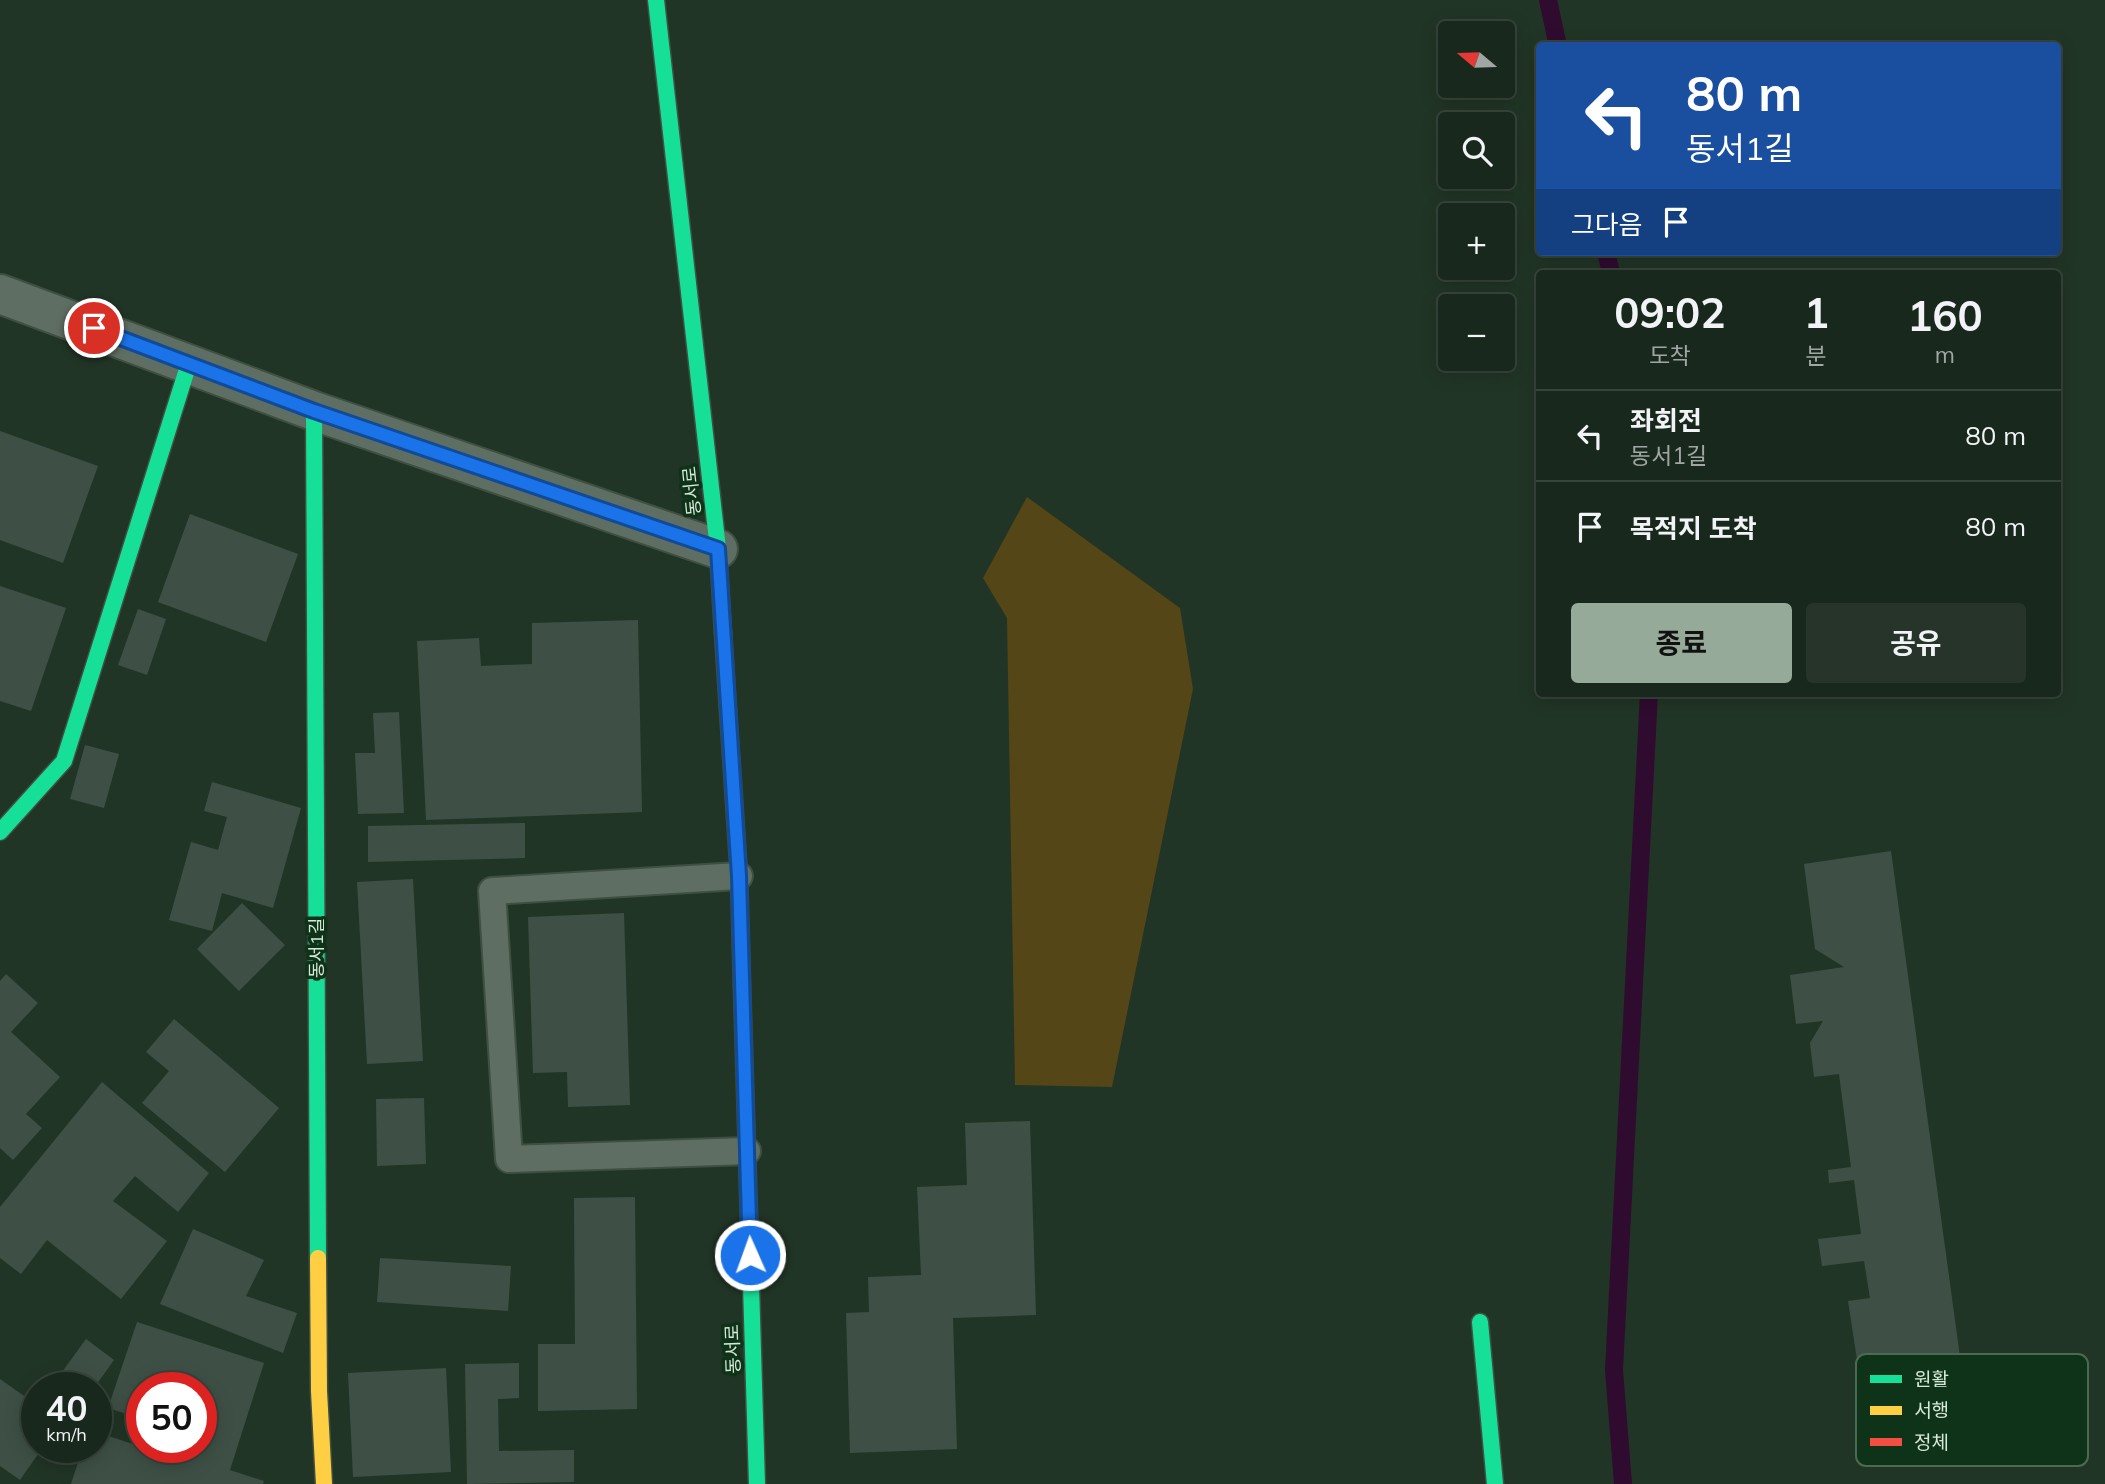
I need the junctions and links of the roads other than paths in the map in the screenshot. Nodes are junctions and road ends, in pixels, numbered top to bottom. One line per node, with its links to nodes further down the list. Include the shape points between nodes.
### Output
1 (656, 0): 5 (street, 동서로)
2 (0, 293): 3 (street)
3 (189, 363): 4 (street); 6 (street, via 64,761)
4 (314, 411): 5 (street); 10 (street, 동서1길, via 319,1391)
5 (718, 549): 7 (street, 동서로)
6 (0, 832)
7 (739, 876): 8 (street, 동서로); 8 (lane, via 492,891 509,1159)
8 (747, 1151): 11 (street, 동서로)
9 (1480, 1322): 12 (street)
10 (324, 1484)
11 (757, 1484)
12 (1495, 1484)

